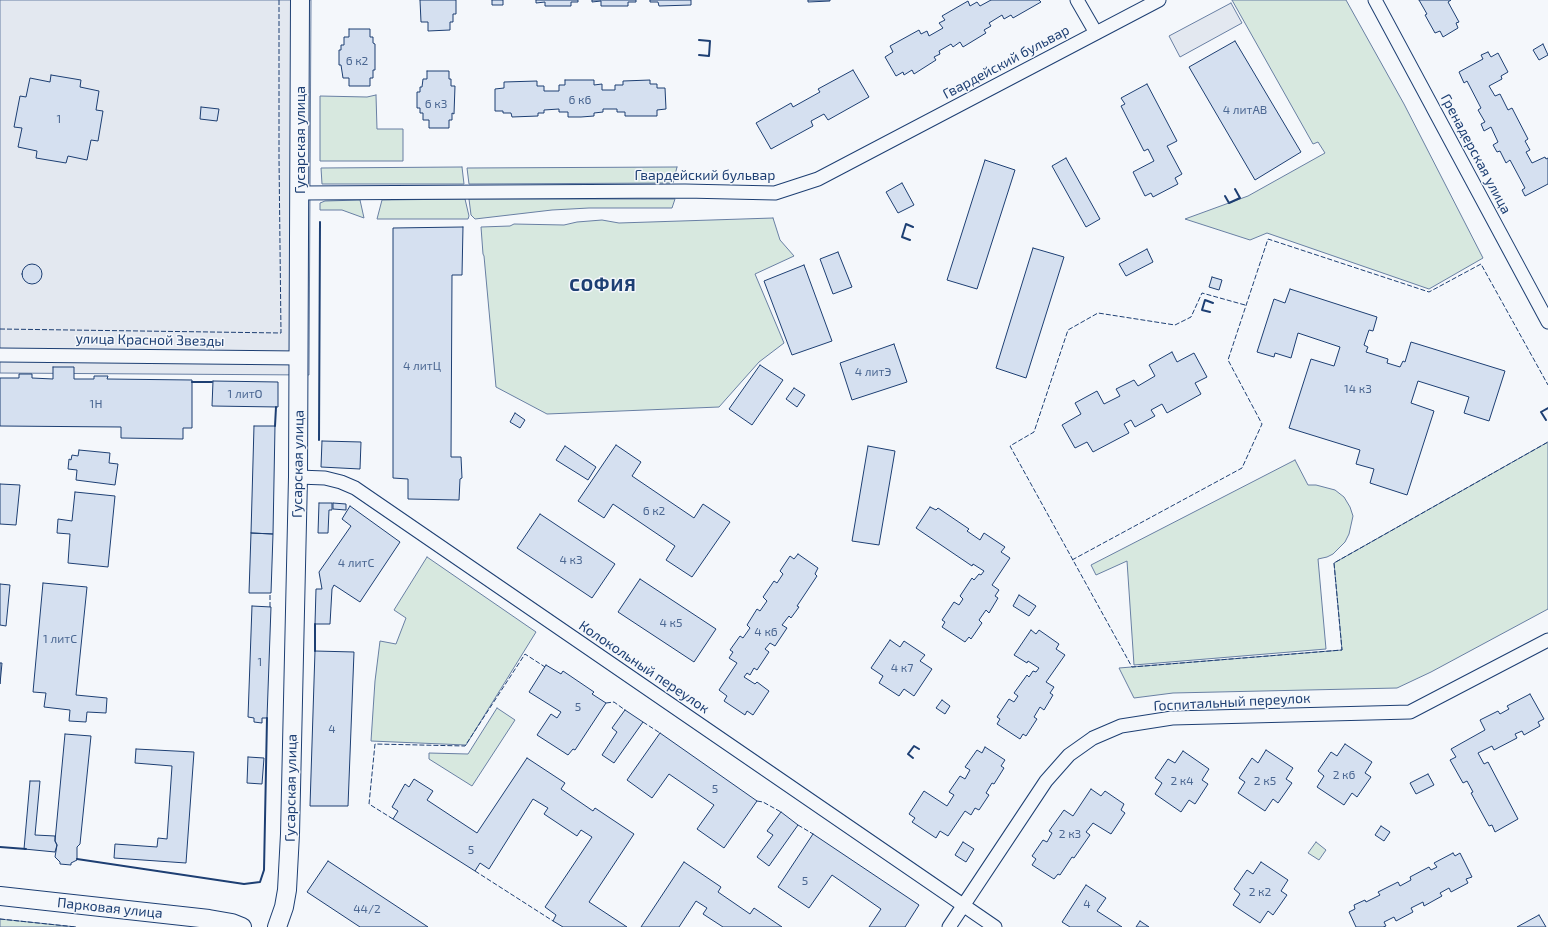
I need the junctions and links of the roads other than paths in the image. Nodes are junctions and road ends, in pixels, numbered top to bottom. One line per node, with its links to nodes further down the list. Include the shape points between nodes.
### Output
1 (300, 0): 6 (street, Гусарская улица)
2 (1077, 0): 5 (street)
3 (1160, 0): 5 (street, Гвардейский бульвар)
4 (1375, 0): 7 (street, Гренадерская улица)
5 (1096, 33): 6 (street, Гвардейский бульвар, via 818,179 775,193)
6 (300, 192): 9 (street, Гусарская улица)
7 (1548, 322)
8 (0, 355): 9 (street, улица Красной Звезды)
9 (300, 358): 10 (street, Гусарская улица)
10 (298, 477): 13 (street, Колокольный переулок, via 325,478 355,488); 15 (street, Гусарская улица, via 287,890)
11 (1548, 640): 13 (street, Госпитальный переулок, via 1410,712 1172,718 1121,726 1093,738 1069,755 1046,781)
12 (0, 896): 14 (street, Парковая улица, via 209,919)
13 (962, 906): 16 (street, Госпитальный переулок); 17 (street, Колокольный переулок)
14 (242, 927)
15 (277, 927)
16 (949, 927)
17 (995, 927)

